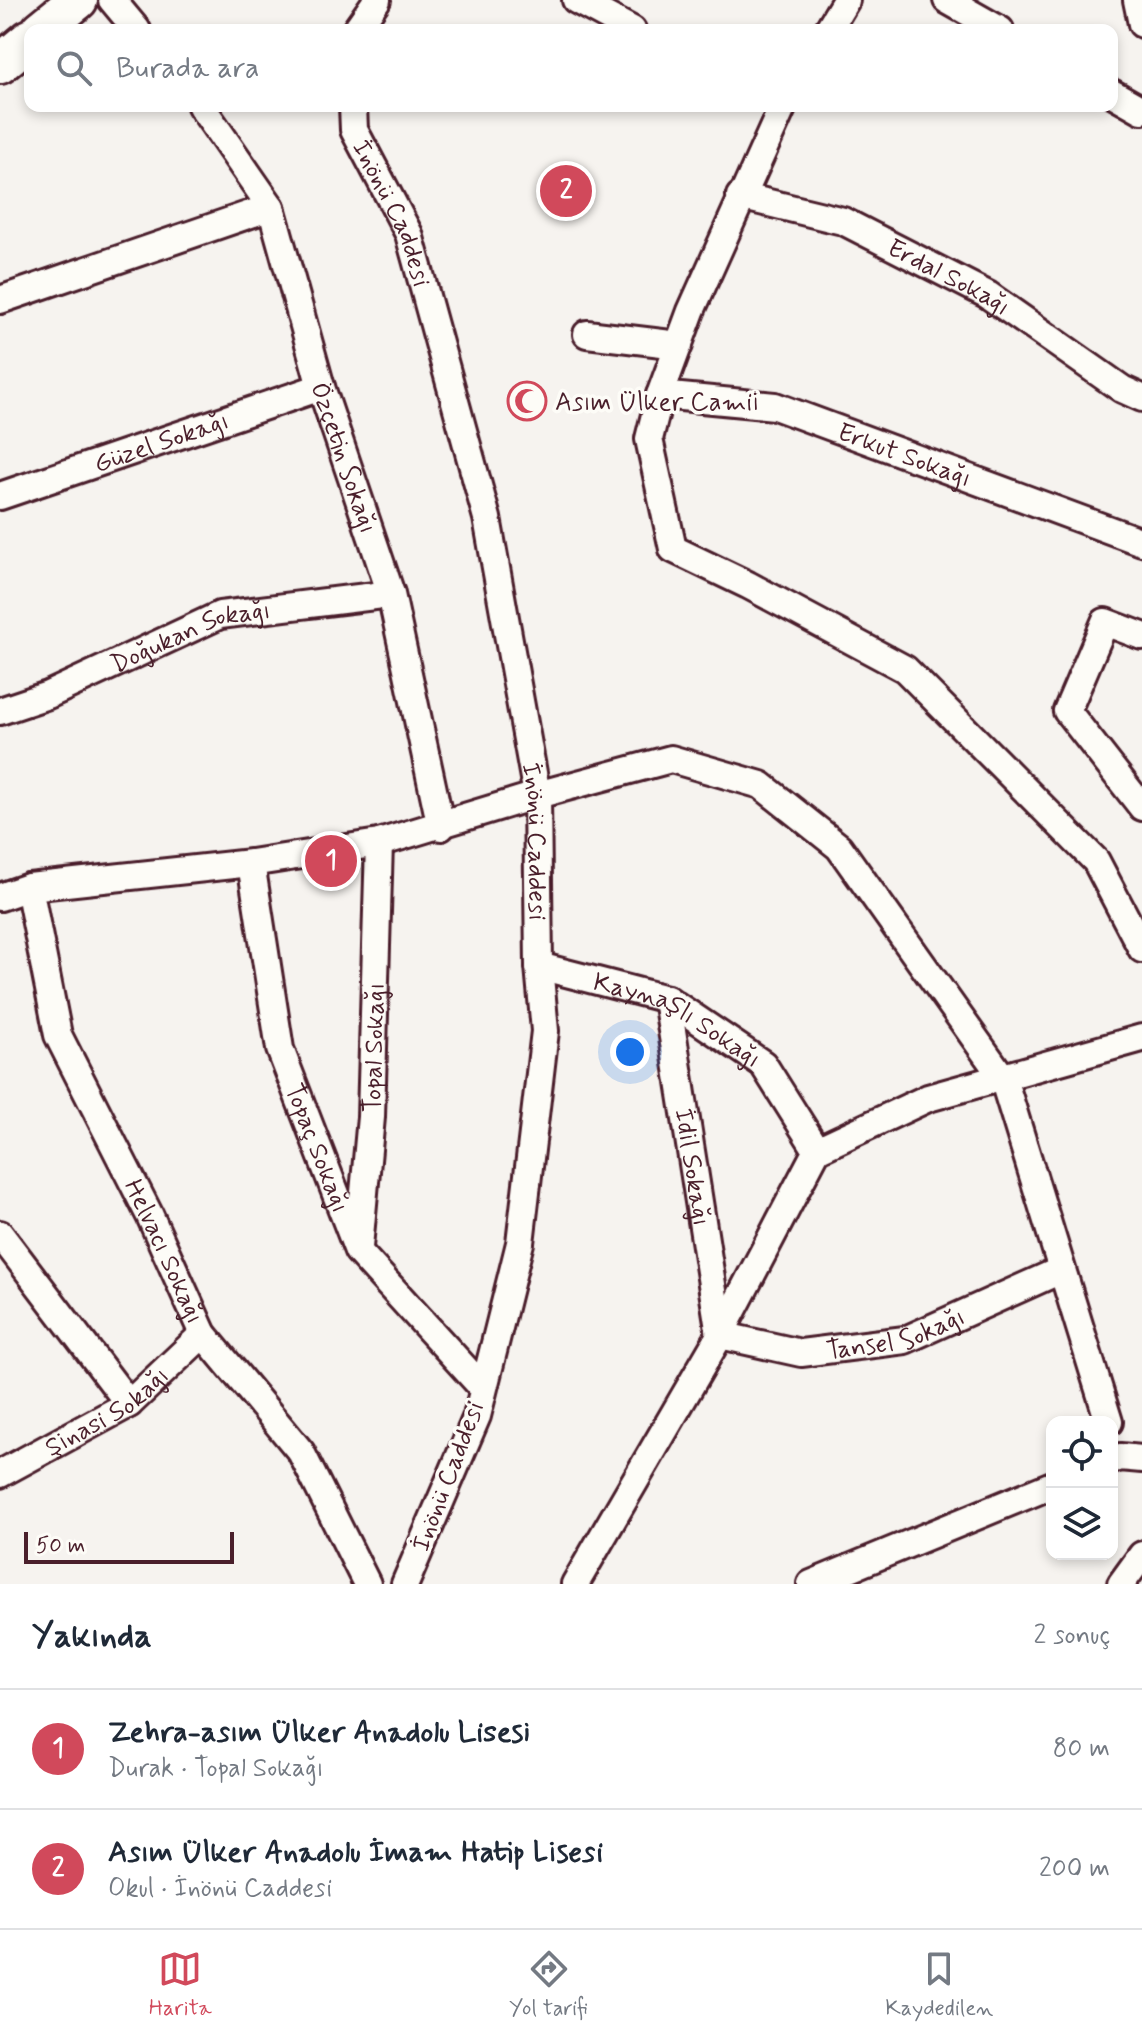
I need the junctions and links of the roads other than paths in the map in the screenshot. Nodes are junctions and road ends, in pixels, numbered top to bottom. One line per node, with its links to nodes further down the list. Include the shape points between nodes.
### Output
1 (78, 0): 8 (street)
2 (112, 0): 9 (street)
3 (377, 0): 10 (street)
4 (576, 0): 11 (street)
5 (846, 0): 12 (street)
6 (947, 0): 13 (street)
7 (1137, 0): 14 (street)
8 (48, 24)
9 (132, 24)
10 (360, 24)
11 (621, 24)
12 (832, 24)
13 (989, 24)
14 (1142, 24)
15 (24, 44): 16 (street)
16 (0, 64)
17 (1118, 96): 18 (street)
18 (1142, 110)
19 (205, 112): 23 (street, Özçetin Sokağı)
20 (353, 112): 35 (street, İnönü Caddesi, via 354,130 409,234 487,518)
21 (780, 112): 22 (street)
22 (740, 196): 26 (street); 29 (street, Erdal Sokağı, via 843,221 988,295)
23 (271, 207): 24 (street); 27 (street, Özçetin Sokağı)
24 (0, 300)
25 (587, 334): 26 (street)
26 (679, 345): 28 (street)
27 (321, 387): 30 (street, Güzel Sokağı); 32 (street, Özçetin Sokağı)
28 (660, 395): 31 (street, Erkut Sokağı, via 775,406); 42 (street, via 649,439 673,549 905,669 1096,861)
29 (1142, 398)
30 (0, 496)
31 (1142, 542)
32 (391, 594): 34 (street, Doğukan Sokağı, via 220,615 48,695); 37 (street, Özçetin Sokağı)
33 (1142, 636): 36 (street, via 1105,622 1067,711)
34 (0, 711)
35 (537, 795): 37 (street); 43 (street, İnönü Caddesi); 46 (street, via 671,759 761,785 839,847)
36 (1142, 807)
37 (441, 827): 38 (street)
38 (379, 843): 39 (street); 49 (street, Topal Sokağı, via 371,1117)
39 (251, 863): 40 (street); 49 (street, Topaç Sokağı, via 280,1049)
40 (29, 887): 41 (street); 51 (street, Helvacı Sokağı, via 58,1035)
41 (0, 897)
42 (1142, 949)
43 (539, 966): 44 (street, Kaynaşlı Sokağı); 53 (street, İnönü Caddesi, via 545,1031 520,1243)
44 (667, 999): 47 (street, Kaynaşlı Sokağı, via 763,1064); 52 (street, İdil Sokağı)
45 (1142, 1038): 46 (street)
46 (1003, 1078): 47 (street, via 928,1098); 50 (street)
47 (817, 1150): 52 (street)
48 (0, 1234): 54 (street)
49 (358, 1251): 53 (street, Topaç Sokağı)
50 (1061, 1270): 52 (street, Tansel Sokağı, via 905,1340 801,1353); 55 (street)
51 (203, 1334): 54 (street, Şinasi Sokağı); 59 (street, Helvacı Sokağı, via 301,1452)
52 (720, 1335): 61 (street)
53 (481, 1386): 60 (street, İnönü Caddesi, via 477,1416)
54 (129, 1404): 56 (street, Şinasi Sokağı)
55 (1107, 1416)
56 (0, 1474)
57 (1046, 1487): 62 (street)
58 (1142, 1555): 63 (street)
59 (367, 1584)
60 (405, 1584)
61 (575, 1584)
62 (811, 1584)
63 (1121, 1584)

